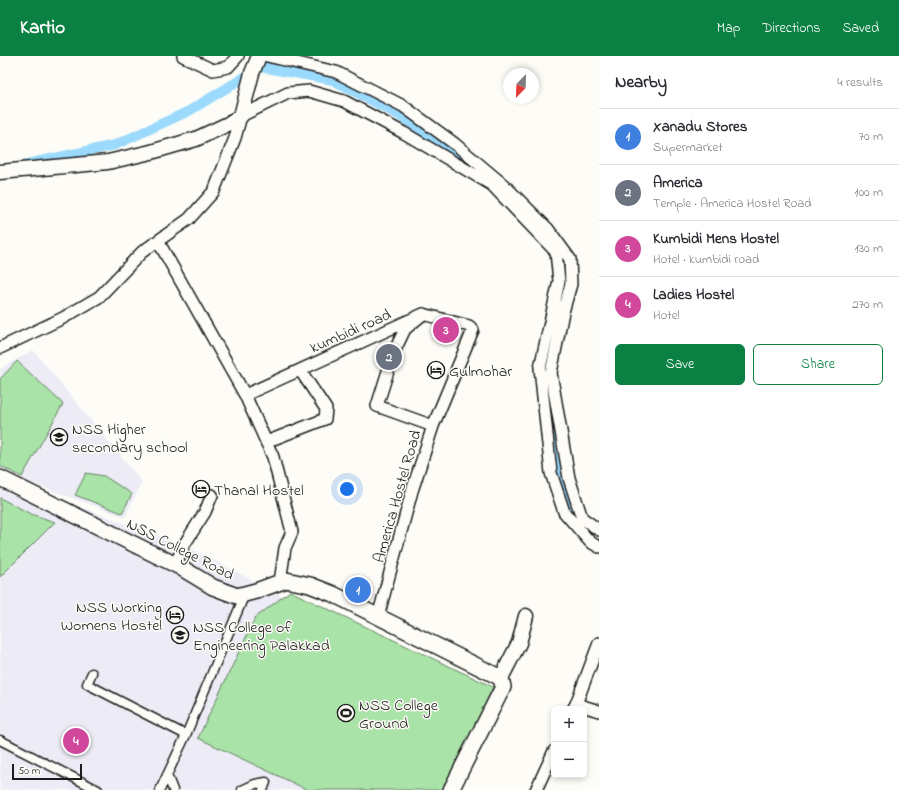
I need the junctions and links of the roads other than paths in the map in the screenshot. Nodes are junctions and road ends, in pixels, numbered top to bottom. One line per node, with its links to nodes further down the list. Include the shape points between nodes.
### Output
1 (183, 56): 2 (street, via 212,70 228,67)
2 (238, 56)
3 (259, 56): 5 (street)
4 (267, 56): 17 (street, via 336,72 403,106 455,144 505,186 548,229 570,259 571,284 551,373 569,478 582,518)
5 (240, 116): 6 (street, via 196,139 151,152 108,162); 7 (street, via 235,138 214,191 190,219); 18 (street, via 288,93 309,91 344,102 492,184 556,252 559,281 540,368 551,473 564,512 590,542)
6 (0, 172)
7 (158, 241): 9 (street, via 142,252 99,297 63,318); 12 (street)
8 (423, 314): 10 (street, kumbidi road, via 405,329); 11 (street, kumbidi road); 13 (street, via 469,326 473,330)
9 (0, 348)
10 (394, 352): 13 (street, America Hostel Road, via 377,406)
11 (300, 370): 12 (street, kumbidi road); 14 (street, via 326,409 325,420)
12 (245, 395): 14 (street)
13 (433, 426): 23 (street, America Hostel Road, via 412,491)
14 (266, 442): 20 (street, via 273,457 292,532 284,548)
15 (0, 478): 19 (main road, NSS College Road)
16 (212, 495): 19 (street, via 176,564)
17 (599, 530)
18 (599, 547)
19 (186, 572): 21 (main road, NSS College Road, via 213,587 237,596)
20 (280, 582): 21 (main road, NSS College Road); 23 (main road, NSS College Road, via 286,580 310,585)
21 (244, 594): 30 (street)
22 (526, 616): 26 (street, via 519,643)
23 (378, 617): 26 (main road, NSS College Road)
24 (599, 643): 27 (street)
25 (92, 673): 30 (street, via 87,684)
26 (501, 678): 39 (main road, via 503,687)
27 (574, 706)
28 (587, 709): 29 (street)
29 (599, 711)
30 (186, 734): 33 (street)
31 (0, 740): 34 (street)
32 (551, 758): 40 (street)
33 (167, 775): 35 (street); 36 (street)
34 (98, 790)
35 (160, 790)
36 (173, 790)
37 (242, 790): 38 (street, via 266,782)
38 (263, 790)
39 (451, 790)
40 (536, 790)

